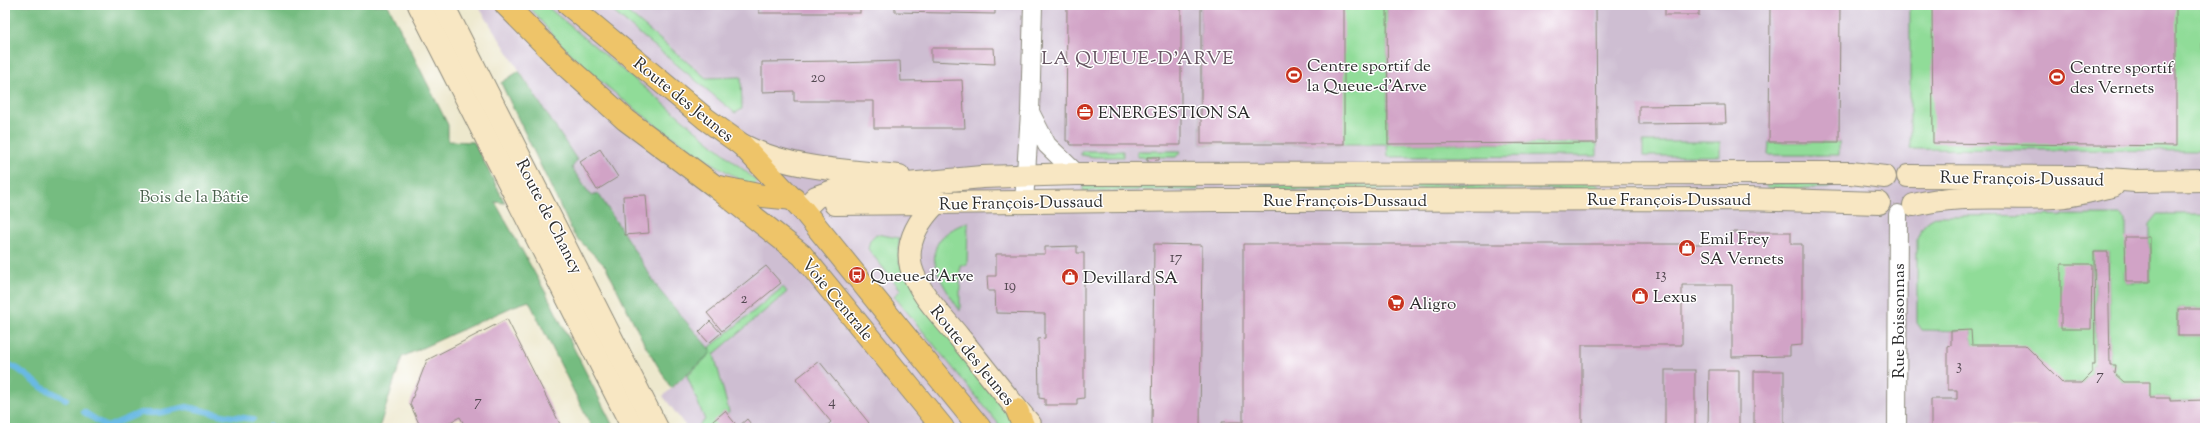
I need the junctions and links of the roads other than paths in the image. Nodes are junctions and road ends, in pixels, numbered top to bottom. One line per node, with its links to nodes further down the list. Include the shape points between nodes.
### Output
1 (419, 5): 22 (main road)
2 (443, 5): 23 (main road, Route de Chancy)
3 (506, 5): 15 (main road, via 571,71 626,120)
4 (569, 5): 7 (main road, Route des Jeunes, via 706,120)
5 (1032, 5): 6 (street)
6 (1030, 113): 8 (street, via 1047,145); 9 (street)
7 (742, 145): 13 (main road, Rue François-Dussaud, via 771,158 804,166); 17 (main road, Route des Jeunes)
8 (1077, 174): 9 (main road, Rue François-Dussaud); 11 (main road, Rue François-Dussaud, via 1851,173)
9 (1026, 176): 13 (main road, Rue François-Dussaud); 16 (street)
10 (1908, 176): 11 (main road, Rue François-Dussaud, via 1899,173); 14 (main road, Rue François-Dussaud, via 2081,177); 18 (main road, Rue François-Dussaud, via 1915,183 1918,196)
11 (1885, 177): 18 (main road, via 1878,186 1877,193)
12 (2205, 180): 14 (main road, Rue François-Dussaud)
13 (944, 181): 17 (main road, Rue François-Dussaud, via 833,191)
14 (2136, 181): 18 (main road, Rue François-Dussaud, via 2065,196 1960,199)
15 (716, 186): 17 (main road); 20 (main road, Voie Centrale)
16 (1024, 202): 18 (main road, Rue François-Dussaud, via 1747,199); 19 (main road, Rue François-Dussaud)
17 (803, 203): 19 (main road, Rue François-Dussaud); 20 (main road, via 798,222); 25 (main road, Voie Centrale)
18 (1897, 207): 27 (street, Rue Boissonnas)
19 (932, 208): 21 (main road, Route des Jeunes, via 916,228 910,246 914,276)
20 (802, 255): 24 (main road, Voie Centrale)
21 (1020, 419): 26 (main road, Route des Jeunes)
22 (633, 428)
23 (657, 428)
24 (943, 428)
25 (980, 428)
26 (1034, 428)
27 (1897, 428)

